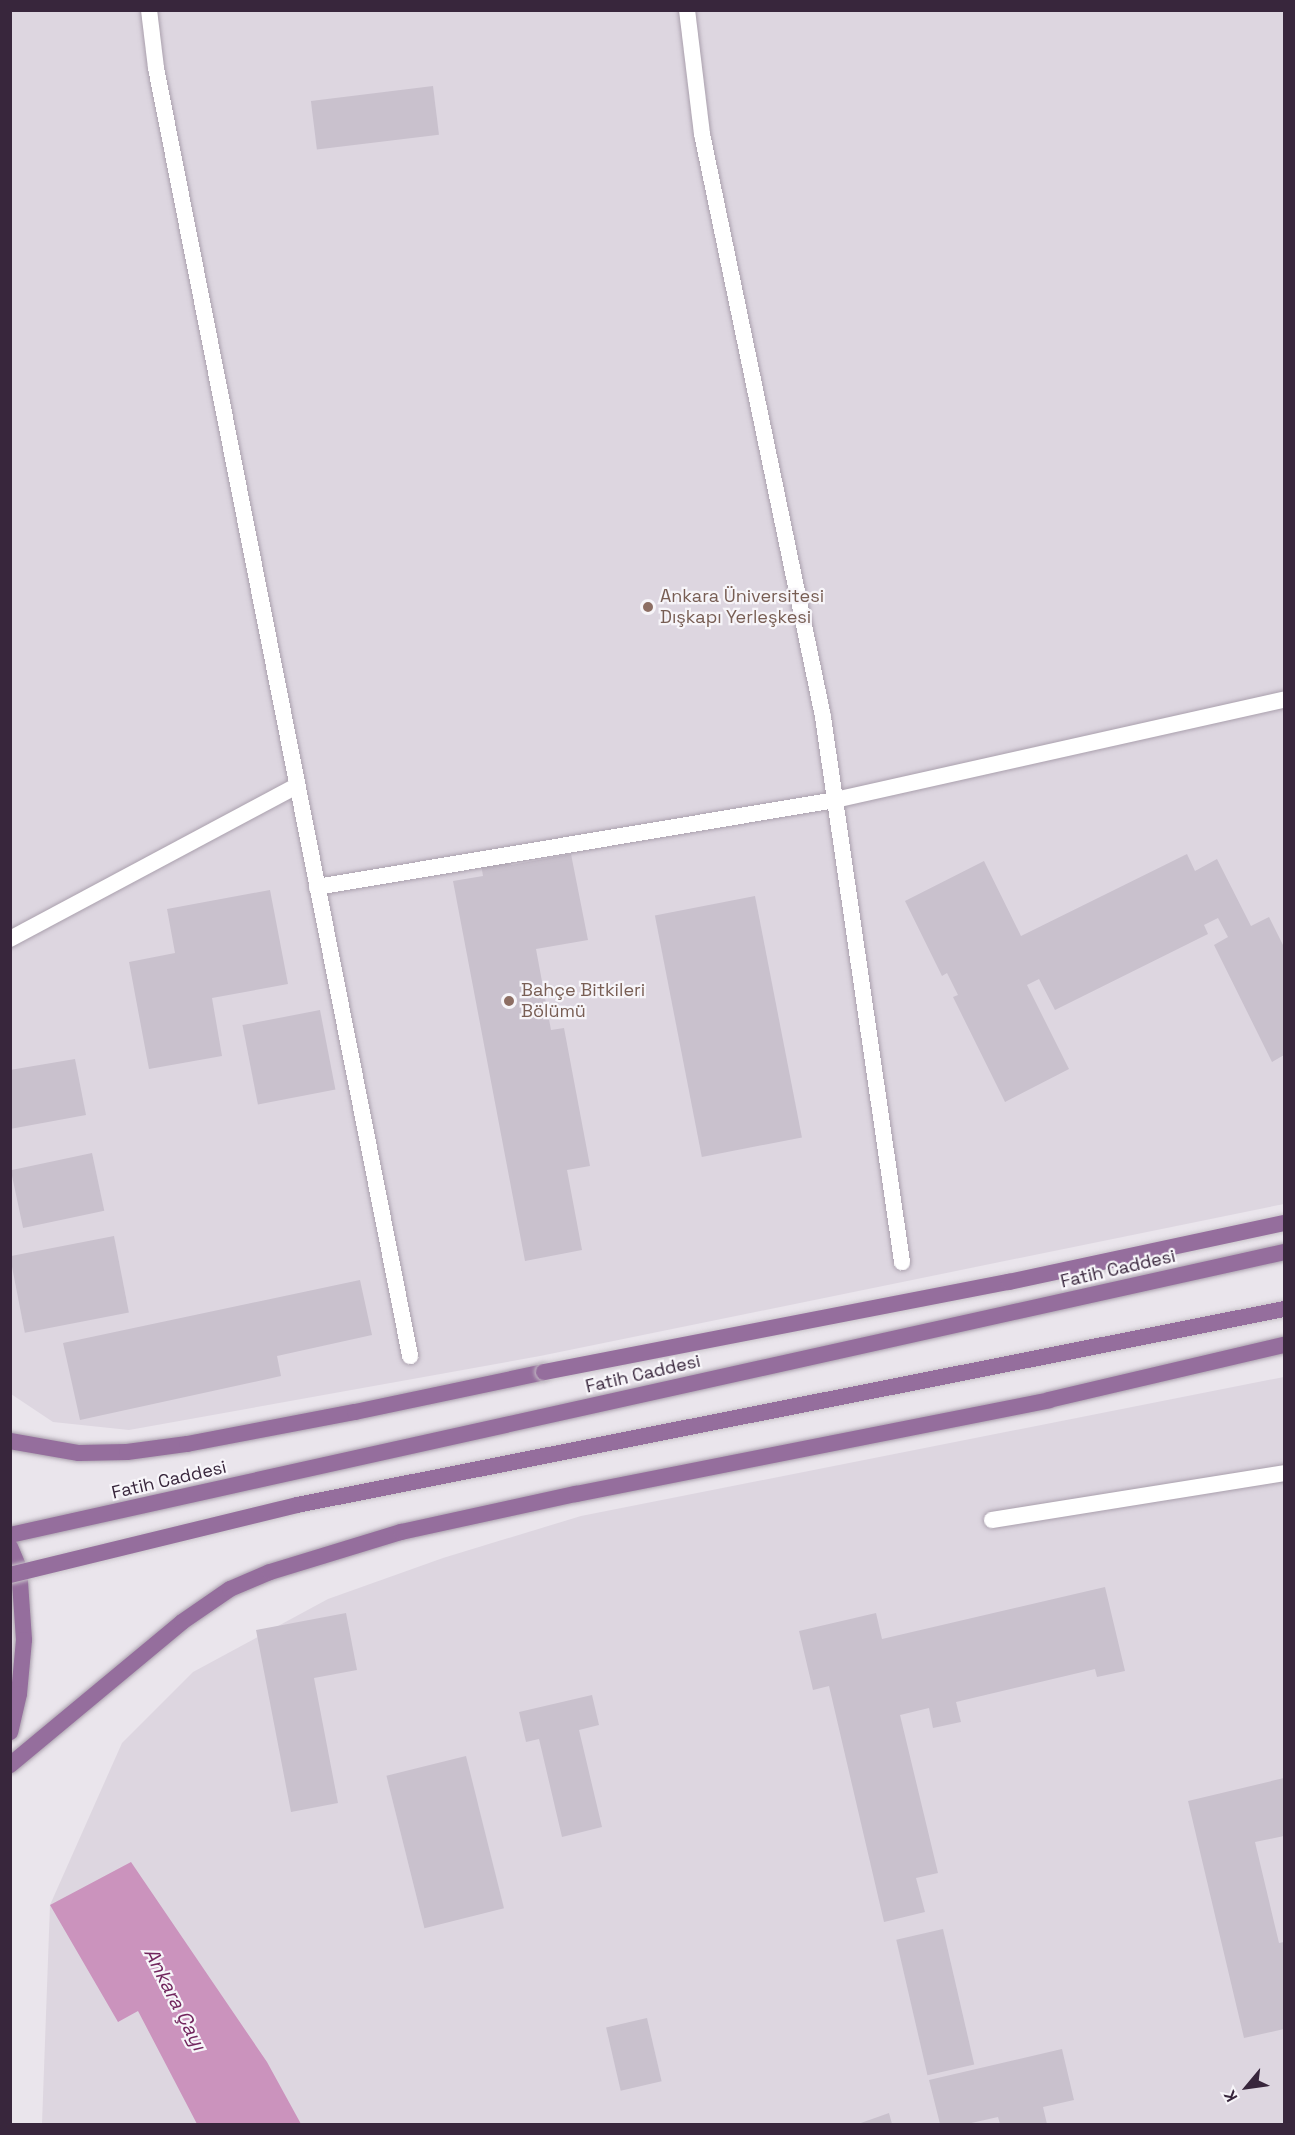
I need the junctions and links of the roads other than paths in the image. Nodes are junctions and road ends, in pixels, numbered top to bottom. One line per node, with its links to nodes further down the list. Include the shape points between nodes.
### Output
1 (149, 10): 4 (street, via 158,80)
2 (687, 10): 5 (street, via 702,134 823,717)
3 (1284, 700): 5 (street)
4 (297, 786): 6 (street); 7 (street)
5 (835, 800): 6 (street); 10 (street)
6 (317, 887): 13 (street)
7 (10, 939)
8 (1284, 1223): 14 (main road, bridge, via 1009,1282 187,1444 79,1453)
9 (1284, 1252): 17 (main road, Fatih Caddesi)
10 (902, 1262)
11 (1284, 1309): 19 (main road, bridge, via 297,1505)
12 (1284, 1345): 21 (main road, via 1048,1400 401,1533 270,1572 230,1589 183,1622)
13 (410, 1356)
14 (10, 1441)
15 (1284, 1473): 16 (street)
16 (992, 1520)
17 (10, 1535)
18 (10, 1547): 20 (main road, via 19,1568 24,1640 19,1694)
19 (10, 1575)
20 (10, 1732)
21 (10, 1765)

